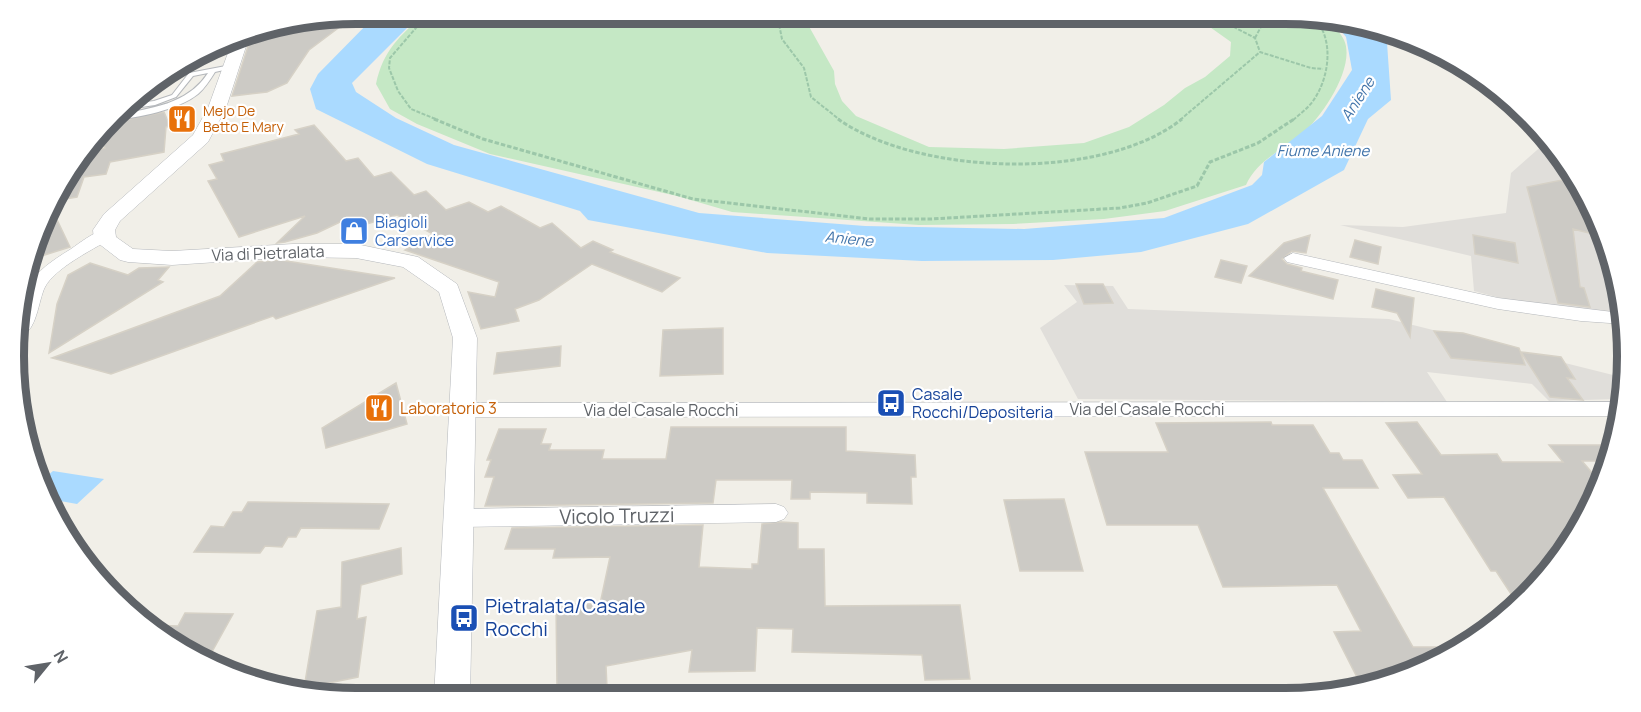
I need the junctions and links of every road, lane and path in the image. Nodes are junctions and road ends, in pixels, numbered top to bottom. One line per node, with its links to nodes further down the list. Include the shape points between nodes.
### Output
1 (419, 24): 10 (path, via 390,58 389,68 411,109 483,139 693,199 870,219 1068,212 1147,203 1197,186 1210,162 1258,143 1292,121 1322,86)
2 (782, 24): 8 (path, via 782,38 806,73 807,90 838,121 887,145 942,157 1019,162 1083,158 1141,143 1177,124)
3 (1228, 24): 6 (path)
4 (1263, 24): 6 (path)
5 (1320, 26): 10 (path, via 1328,46)
6 (1255, 38): 8 (path)
7 (230, 49): 9 (street)
8 (1260, 52): 10 (path)
9 (222, 69): 11 (lane, via 191,74 174,96); 12 (lane, via 189,100); 13 (street, via 217,108 201,138 111,218)
10 (1323, 69)
11 (137, 106)
12 (128, 115)
13 (104, 235): 15 (street, via 60,263 38,283); 18 (street, Via di Pietralata, via 107,244 116,250 140,255 348,251 386,255 417,264 443,284 461,311 465,338)
14 (1293, 258): 16 (street, via 1489,300)
15 (27, 311)
16 (1615, 319)
17 (1613, 409): 18 (street, Via del Casale Rocchi)
18 (462, 410): 20 (street, Via di Pietralata)
19 (776, 513): 20 (street, Vicolo Truzzi)
20 (458, 518): 21 (street, Via di Pietralata)
21 (452, 688)

